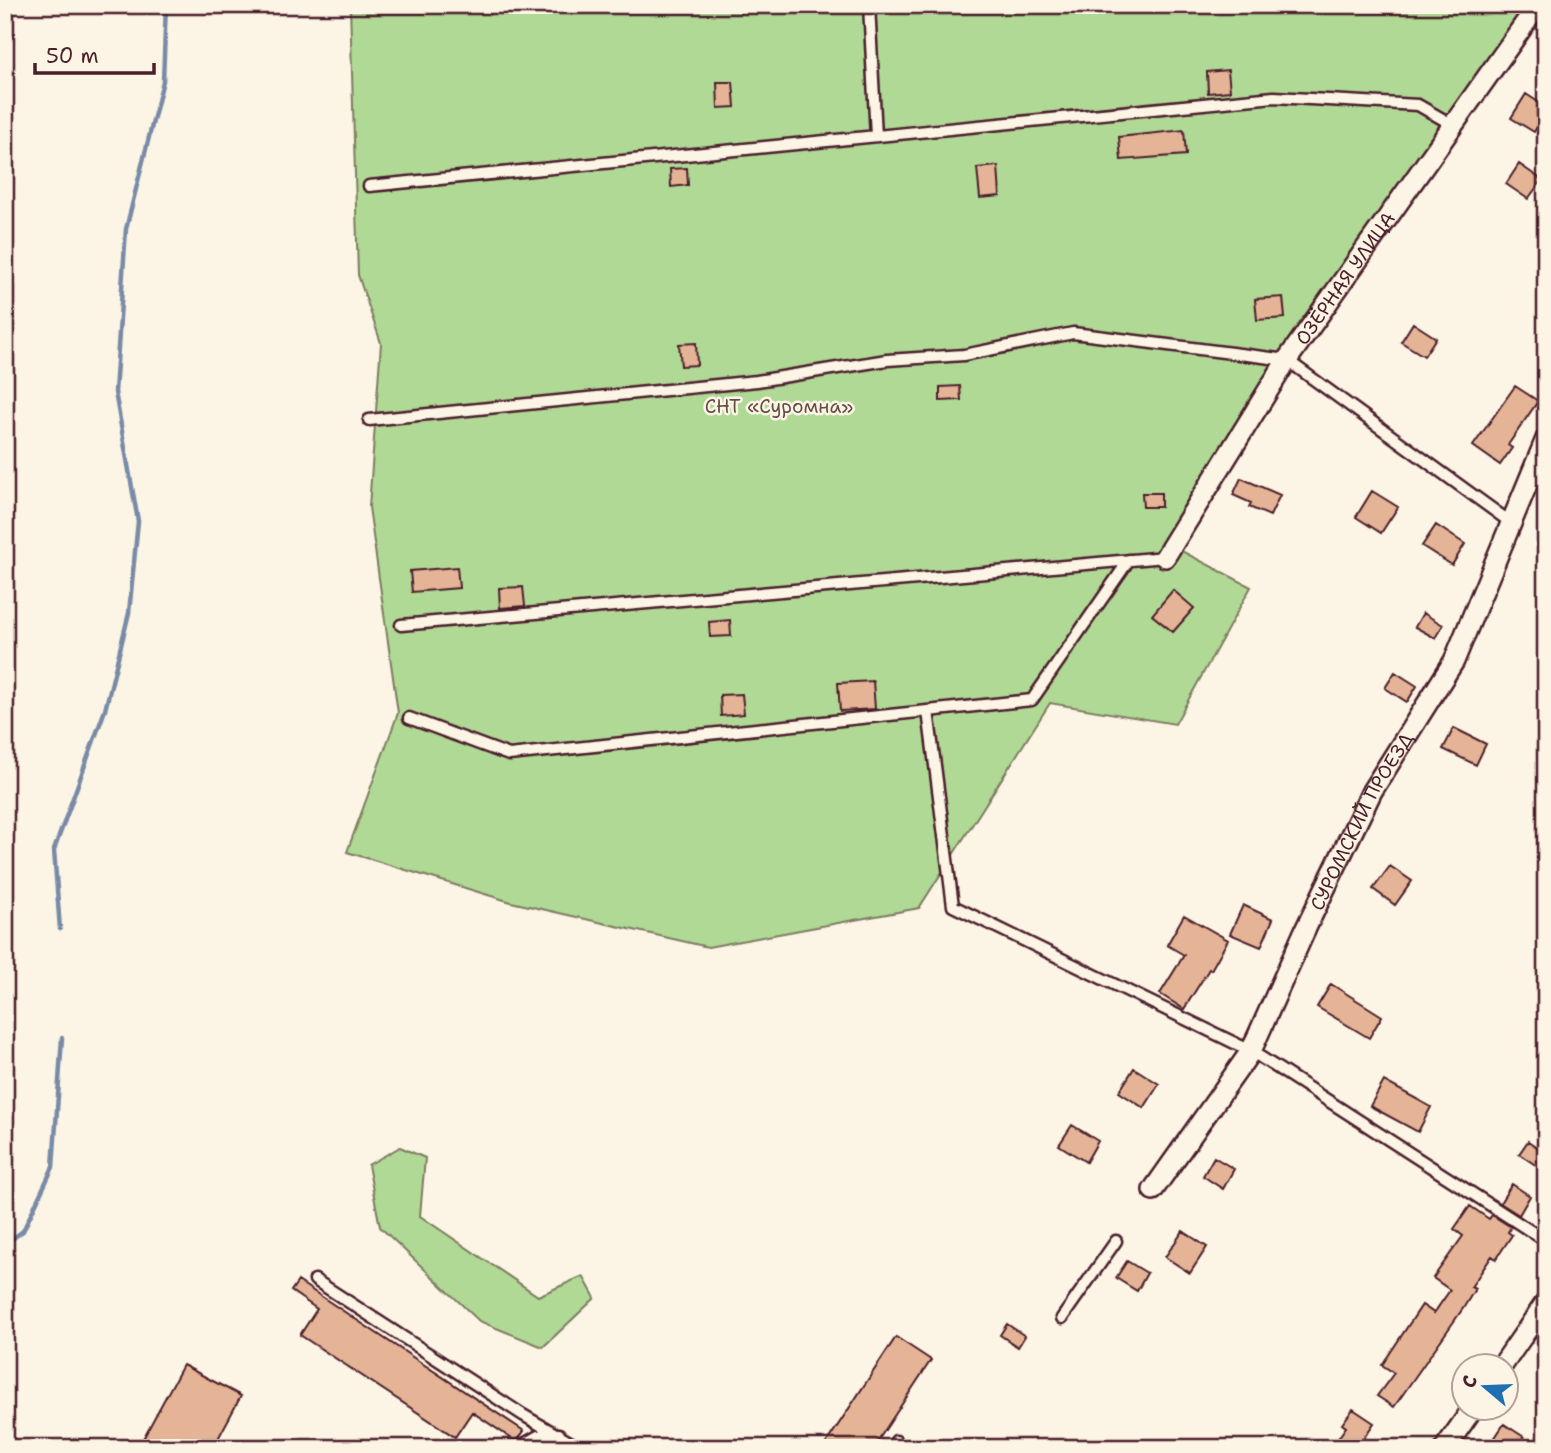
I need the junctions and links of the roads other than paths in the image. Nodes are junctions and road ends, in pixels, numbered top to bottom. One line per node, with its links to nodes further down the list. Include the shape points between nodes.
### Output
1 (869, 5): 4 (lane)
2 (1538, 5): 3 (street, ОЗЁРНАЯ УЛИЦА)
3 (1453, 125): 4 (lane, via 1418,105 1274,97); 6 (street, ОЗЁРНАЯ УЛИЦА)
4 (876, 136): 5 (lane)
5 (369, 186)
6 (1287, 360): 7 (lane, via 1073,333 964,355 887,360 757,381); 9 (lane); 10 (street, ОЗЁРНАЯ УЛИЦА)
7 (369, 420)
8 (1546, 439): 9 (street, СУРОМСКИЙ ПРОЕЗД)
9 (1510, 522): 15 (street, СУРОМСКИЙ ПРОЕЗД, via 1454,660 1372,791)
10 (1165, 557): 11 (lane)
11 (1129, 560): 12 (lane); 13 (lane, via 1032,700)
12 (401, 625)
13 (928, 711): 14 (lane, via 509,755); 15 (lane, via 953,906)
14 (410, 718)
15 (1251, 1051): 16 (street, СУРОМСКИЙ ПРОЕЗД); 18 (lane)
16 (1153, 1190)
17 (1116, 1241): 21 (lane)
18 (1546, 1241)
19 (315, 1280): 24 (lane)
20 (1546, 1302): 22 (street)
21 (1062, 1318)
22 (1512, 1352)
23 (1463, 1422): 27 (street)
24 (558, 1434): 25 (lane, via 538,1436); 26 (lane)
25 (517, 1448)
26 (580, 1448)
27 (1445, 1448)

